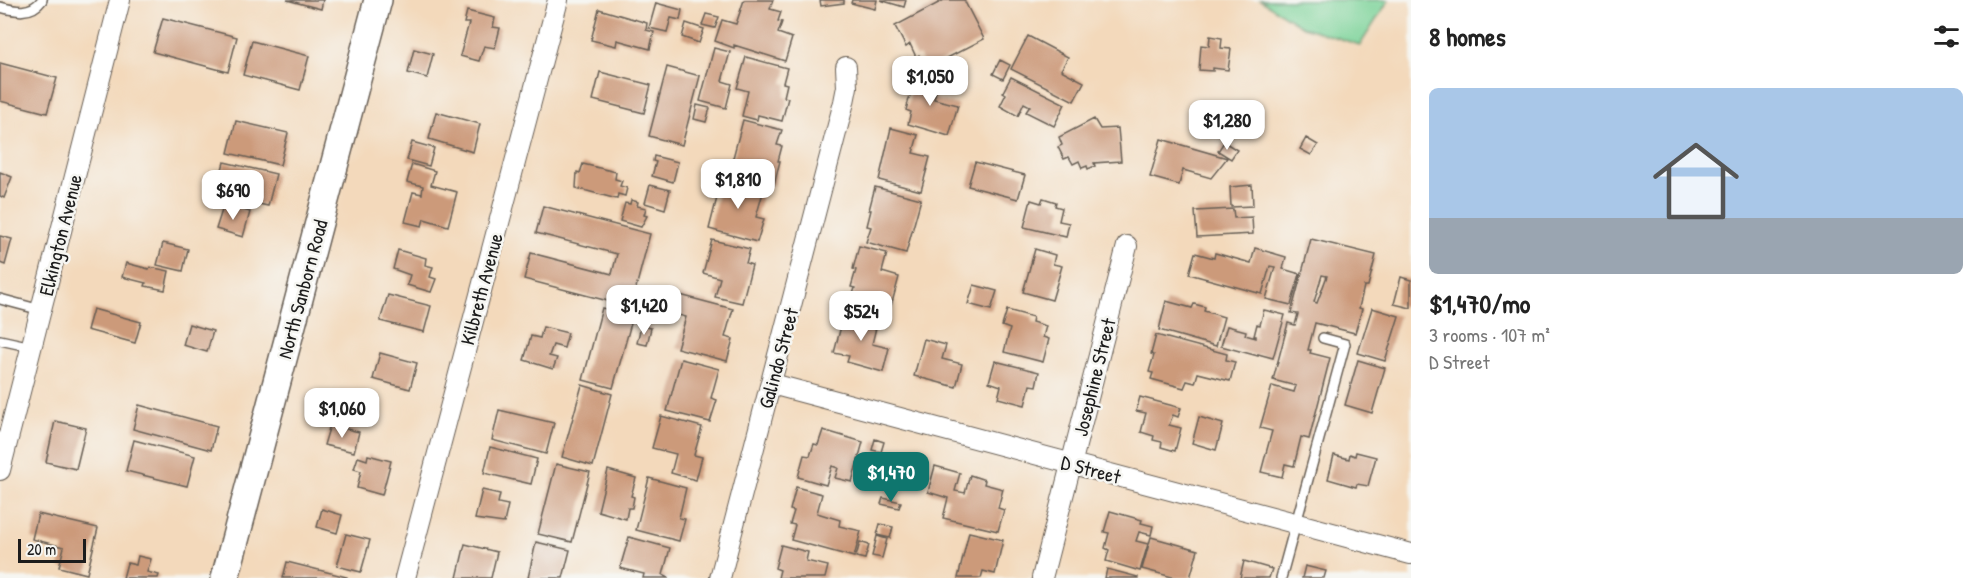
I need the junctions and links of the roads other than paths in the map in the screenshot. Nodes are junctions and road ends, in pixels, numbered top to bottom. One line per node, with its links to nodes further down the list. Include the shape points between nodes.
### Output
1 (42, 0): 5 (lane, via 27,11)
2 (120, 0): 9 (street, Elkington Avenue)
3 (378, 0): 18 (main road, North Sanborn Road)
4 (558, 0): 19 (street, Kilbreth Avenue)
5 (0, 7)
6 (846, 67): 13 (street, Galindo Street, via 844,102)
7 (1127, 246): 14 (street, Josephine Street)
8 (0, 299): 9 (lane)
9 (41, 310): 12 (street, Elkington Avenue)
10 (1323, 338): 16 (lane, via 1345,344)
11 (0, 340): 12 (lane)
12 (32, 347): 15 (street, Elkington Avenue)
13 (772, 384): 14 (street, D Street); 20 (street, Galindo Street)
14 (1072, 464): 16 (street, D Street); 21 (street, Josephine Street)
15 (0, 470)
16 (1296, 524): 17 (street, D Street); 22 (lane)
17 (1411, 554)
18 (225, 578)
19 (405, 578)
20 (720, 578)
21 (1042, 578)
22 (1281, 578)

